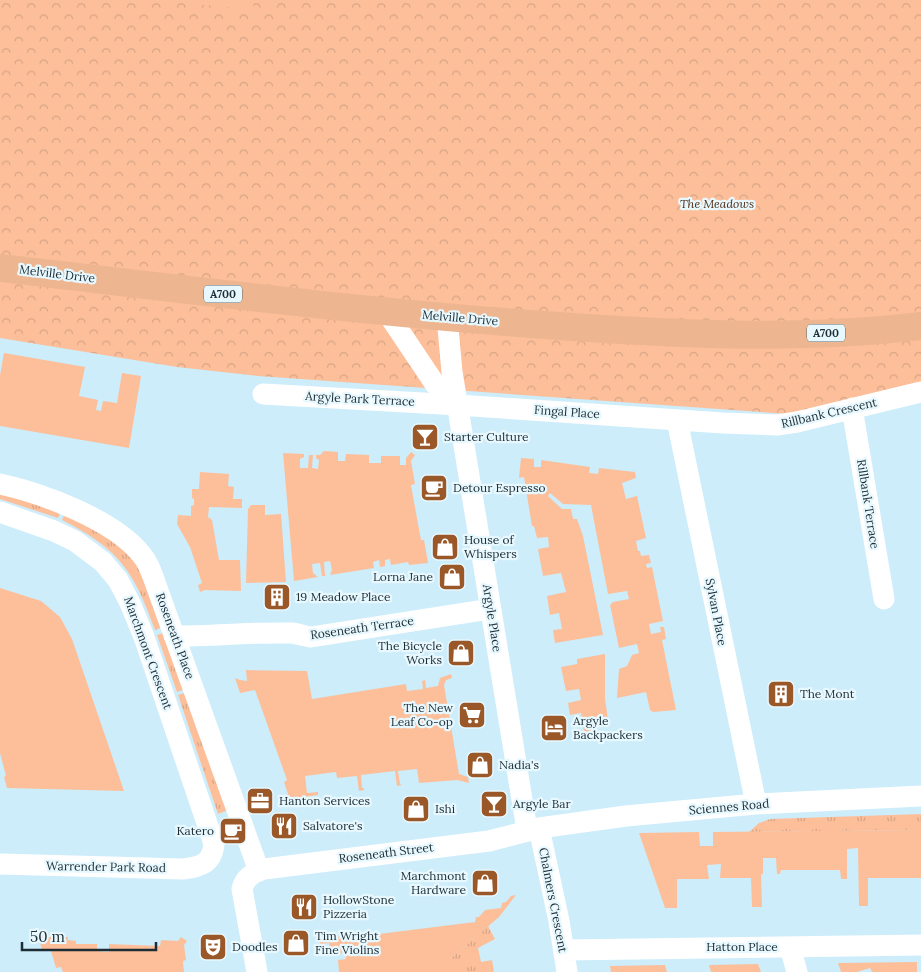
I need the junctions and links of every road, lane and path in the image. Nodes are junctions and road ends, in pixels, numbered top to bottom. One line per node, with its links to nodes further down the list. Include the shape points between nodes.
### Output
1 (0, 268): 2 (main road, Melville Drive / A700)
2 (386, 311): 3 (main road, Melville Drive / A700); 7 (street, via 435,384)
3 (446, 317): 4 (main road, Melville Drive / A700, via 638,332 730,334 810,334); 7 (street, Argyle Place)
4 (921, 326)
5 (921, 392): 8 (street, Rillbank Crescent)
6 (262, 394): 7 (street, Argyle Park Terrace)
7 (458, 405): 9 (street, Fingal Place); 13 (street, Argyle Place)
8 (852, 408): 9 (street, Rillbank Crescent, via 777,425); 12 (street, Rillbank Terrace)
9 (677, 420): 16 (street, Sylvan Place)
10 (0, 484): 14 (street, Roseneath Place, via 26,490 77,510 130,543 150,568)
11 (0, 512): 18 (street, Marchmont Crescent, via 75,541 103,562 124,590 144,637 213,839)
12 (884, 599)
13 (490, 609): 14 (street, Roseneath Terrace, via 311,637 294,633); 17 (street, Argyle Place)
14 (174, 636): 20 (street, Roseneath Place)
15 (921, 796): 16 (street, Sciennes Road)
16 (756, 804): 17 (street, Sciennes Road, via 626,816)
17 (533, 829): 20 (street, Roseneath Street, via 489,841); 23 (street, Chalmers Crescent, via 552,887)
18 (209, 859): 19 (street, Warrender Park Road, via 198,867 183,869)
19 (0, 864)
20 (259, 871): 24 (street, via 249,876 242,889)
21 (921, 945): 22 (street, Hatton Place)
22 (790, 947): 23 (street, Hatton Place); 26 (street)
23 (564, 950): 25 (street, Chalmers Crescent)
24 (257, 972)
25 (567, 972)
26 (797, 972)

